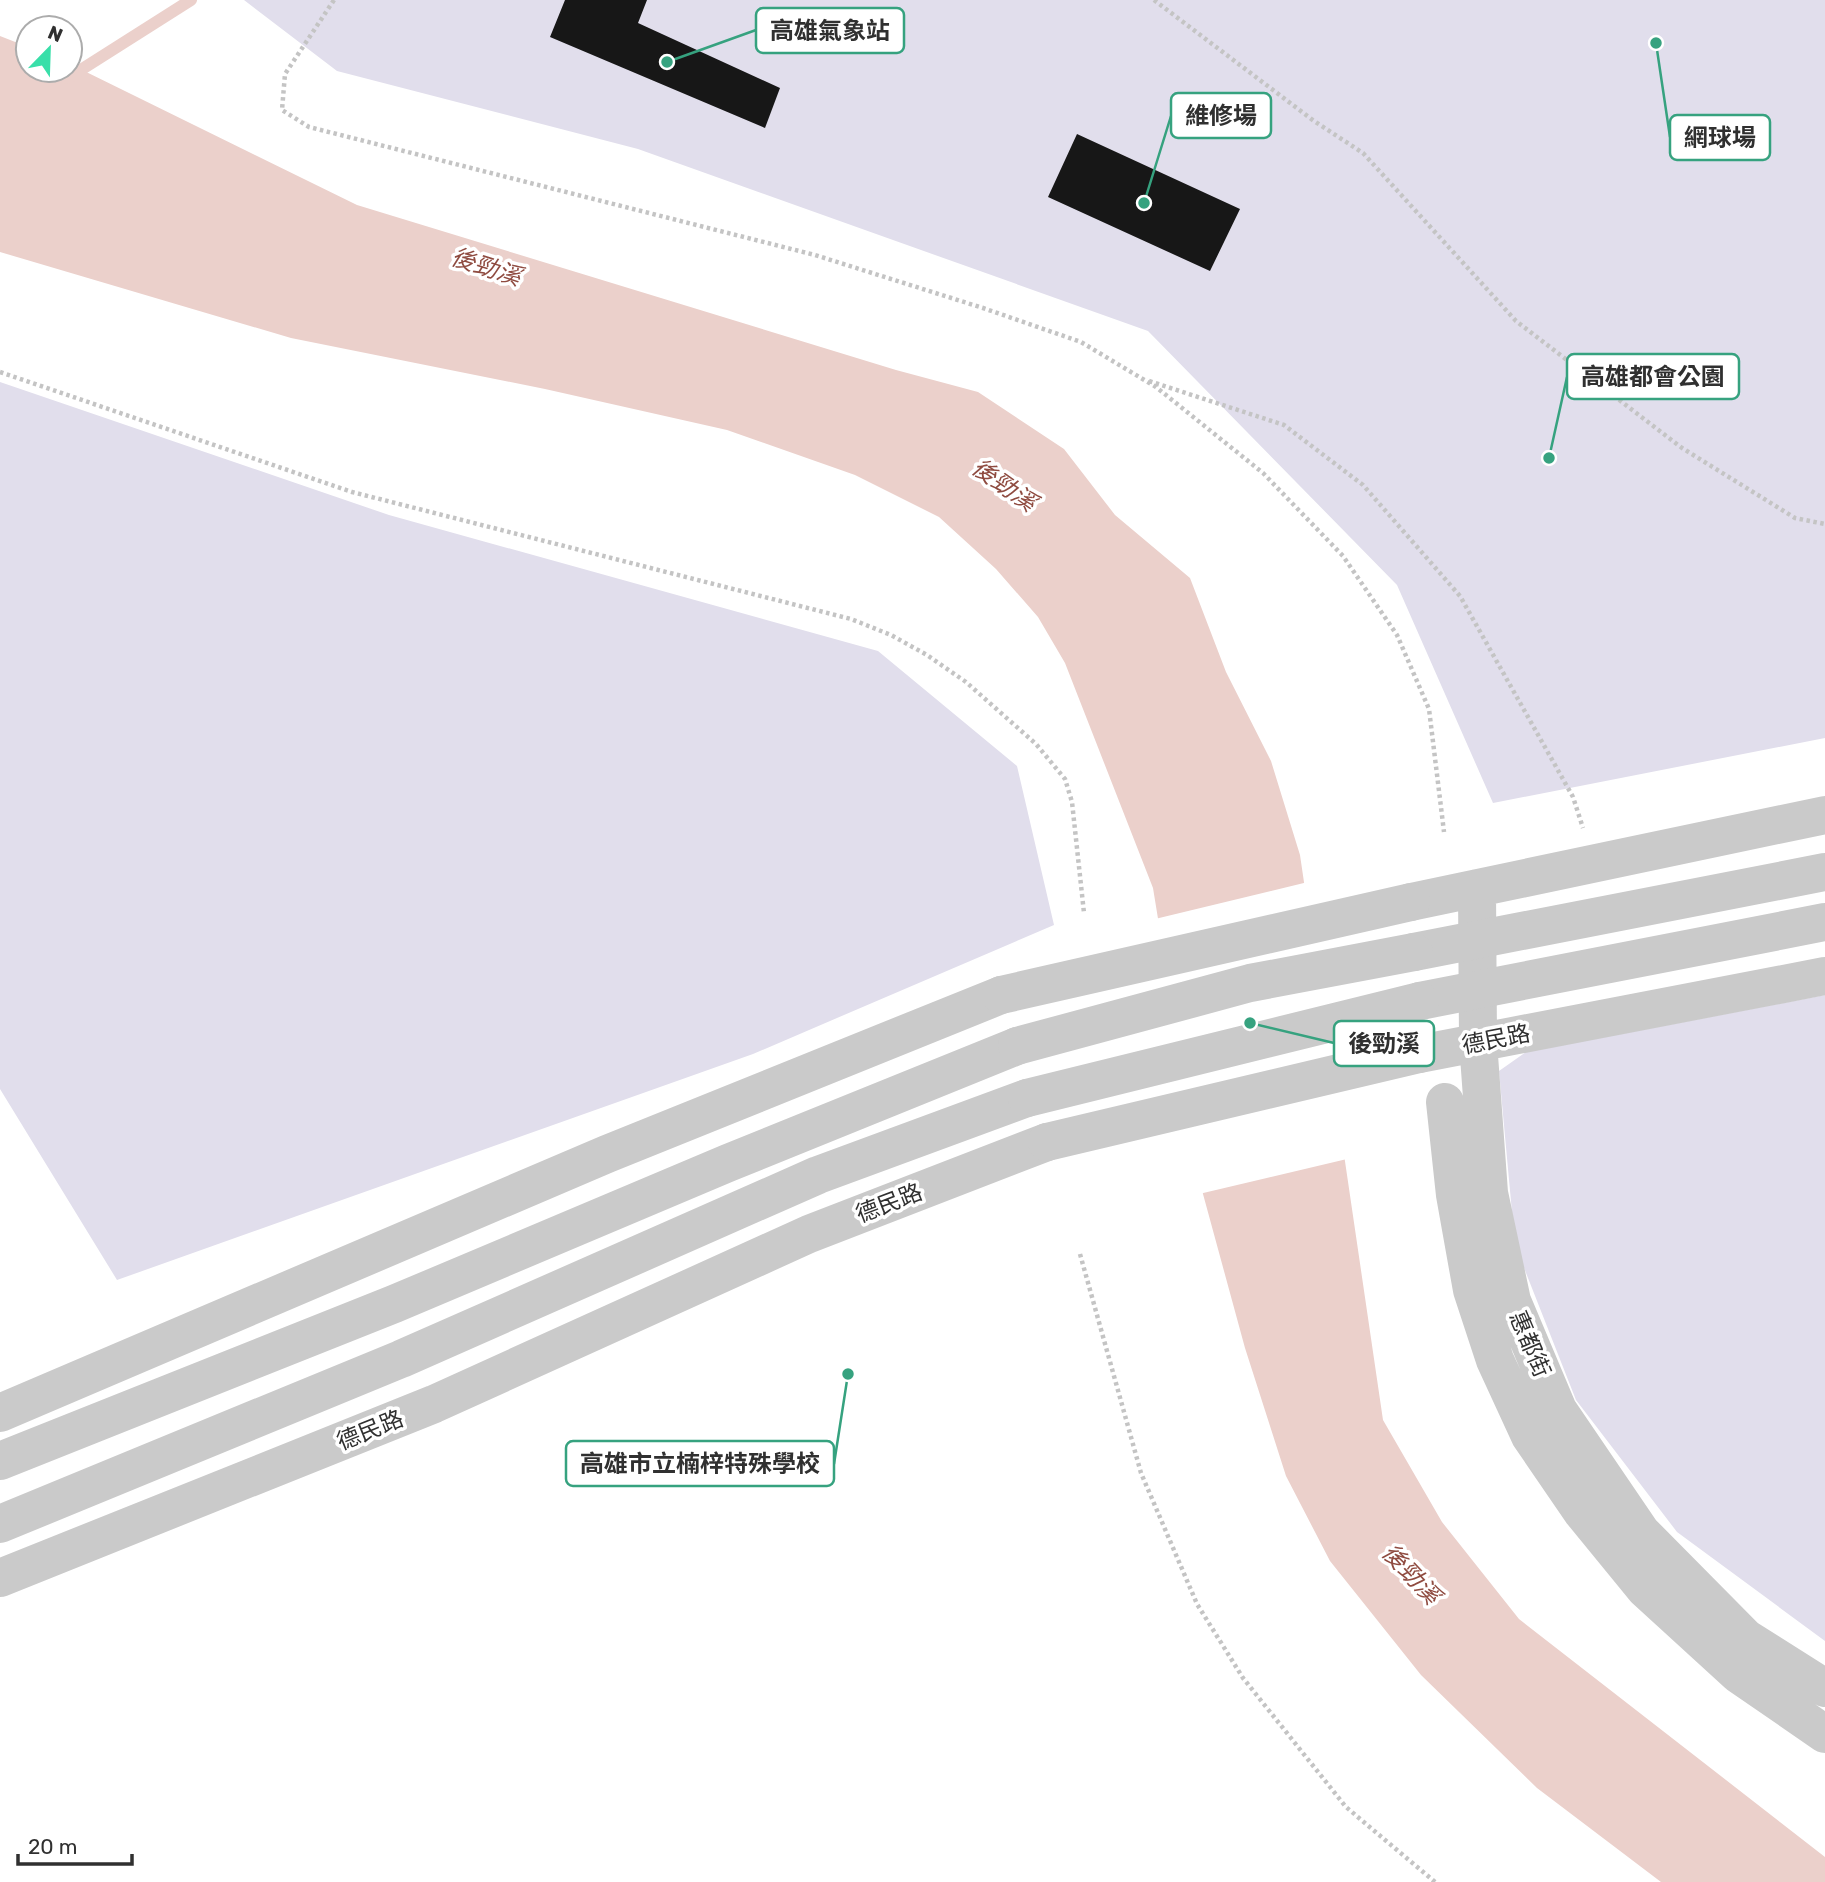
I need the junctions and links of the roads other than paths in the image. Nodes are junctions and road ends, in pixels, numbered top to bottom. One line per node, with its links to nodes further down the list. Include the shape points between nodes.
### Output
1 (1825, 815): 3 (street)
2 (1825, 872): 5 (street)
3 (1477, 888): 5 (street, 惠都街); 10 (street, bridge, via 1001,995 607,1154)
4 (1825, 922): 7 (street)
5 (1478, 939): 7 (street, 惠都街); 11 (street, bridge, via 1250,983 1017,1046)
6 (1825, 976): 8 (street, 德民路)
7 (1478, 990): 8 (street, 惠都街); 12 (street, bridge, via 1027,1098 818,1175 401,1359)
8 (1478, 1042): 13 (street, 德民路, bridge, via 1047,1142 809,1234 434,1404); 14 (street, 惠都街, via 1489,1194 1512,1301 1558,1410 1641,1532 1746,1637)
9 (1445, 1102): 15 (street, via 1472,1290 1495,1360 1530,1436 1582,1512 1645,1589 1738,1674)
10 (0, 1413)
11 (0, 1461)
12 (0, 1524)
13 (0, 1578)
14 (1825, 1688)
15 (1825, 1734)

